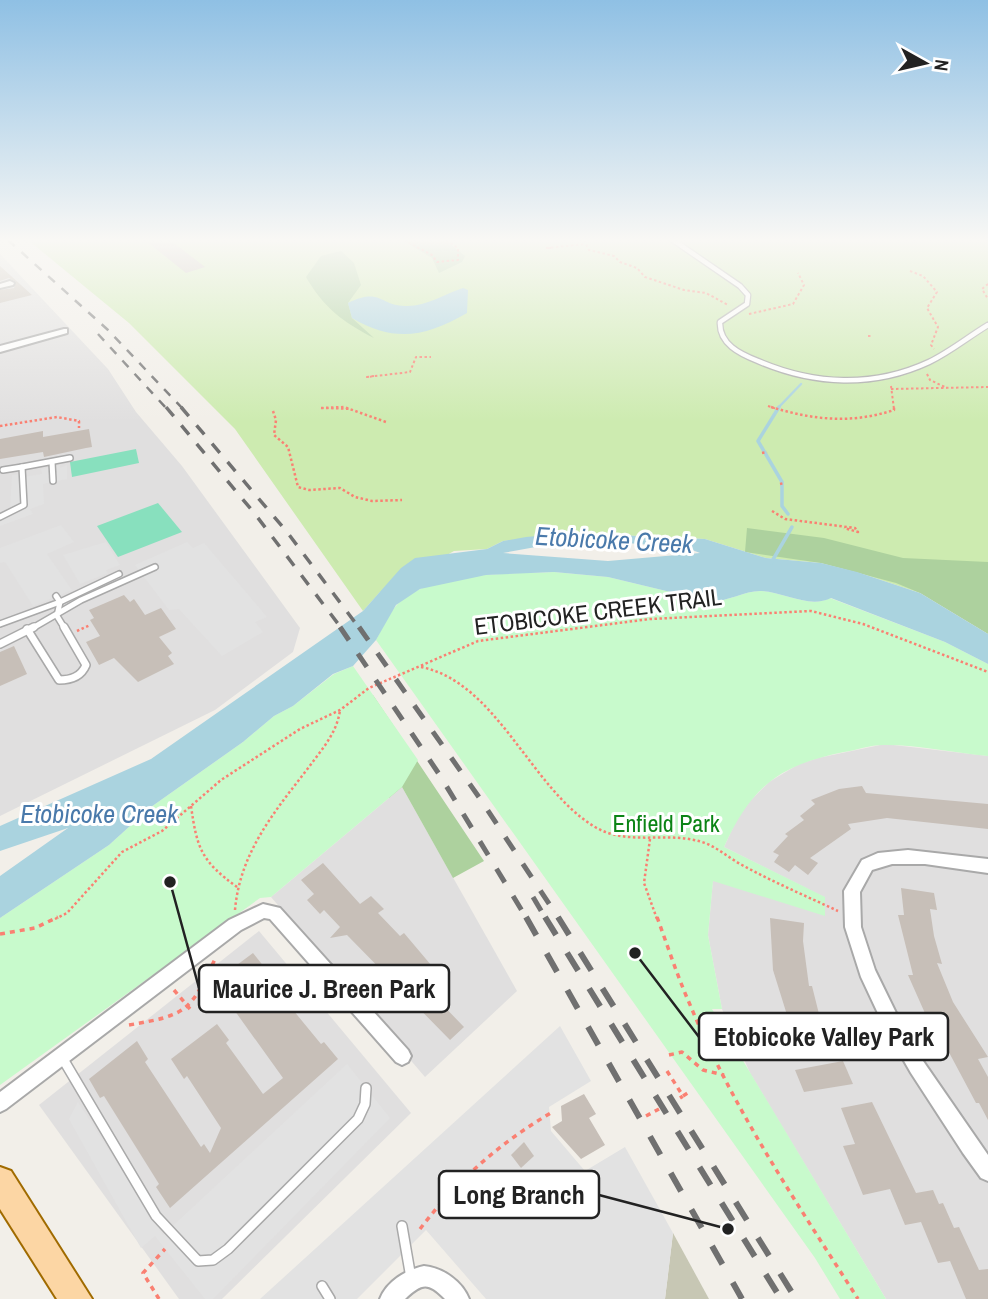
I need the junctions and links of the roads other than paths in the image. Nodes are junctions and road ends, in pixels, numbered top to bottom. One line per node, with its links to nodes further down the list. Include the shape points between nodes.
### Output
1 (748, 301): 2 (lane, via 720,322 721,333 733,348 830,382 884,377 940,355)
2 (988, 325)
3 (64, 331): 4 (street)
4 (0, 349)
5 (70, 458): 6 (lane)
6 (52, 462): 7 (lane); 9 (lane)
7 (22, 467): 8 (lane); 10 (lane, via 24,505)
8 (3, 470)
9 (53, 481)
10 (0, 517)
11 (155, 567): 14 (lane, via 81,600)
12 (119, 574): 13 (lane)
13 (58, 599): 14 (lane); 15 (lane)
14 (57, 616): 16 (lane); 16 (lane, via 86,665 76,677 59,680)
15 (0, 624)
16 (27, 629): 17 (lane)
17 (0, 644)
18 (988, 866): 23 (street, via 904,856 876,860 855,882 850,899 859,954 892,1025 958,1132)
19 (402, 1056): 20 (street, via 274,913 263,911 235,925)
20 (62, 1057): 21 (lane, via 167,1231 198,1261 214,1260 358,1119); 22 (street)
21 (366, 1088)
22 (0, 1103)
23 (988, 1171)
24 (1, 1185): 28 (main road)
25 (402, 1226): 26 (lane)
26 (417, 1277): 30 (street); 31 (street, via 445,1282)
27 (322, 1286): 29 (lane)
28 (76, 1299)
29 (330, 1299)
30 (390, 1299)
31 (459, 1299)

